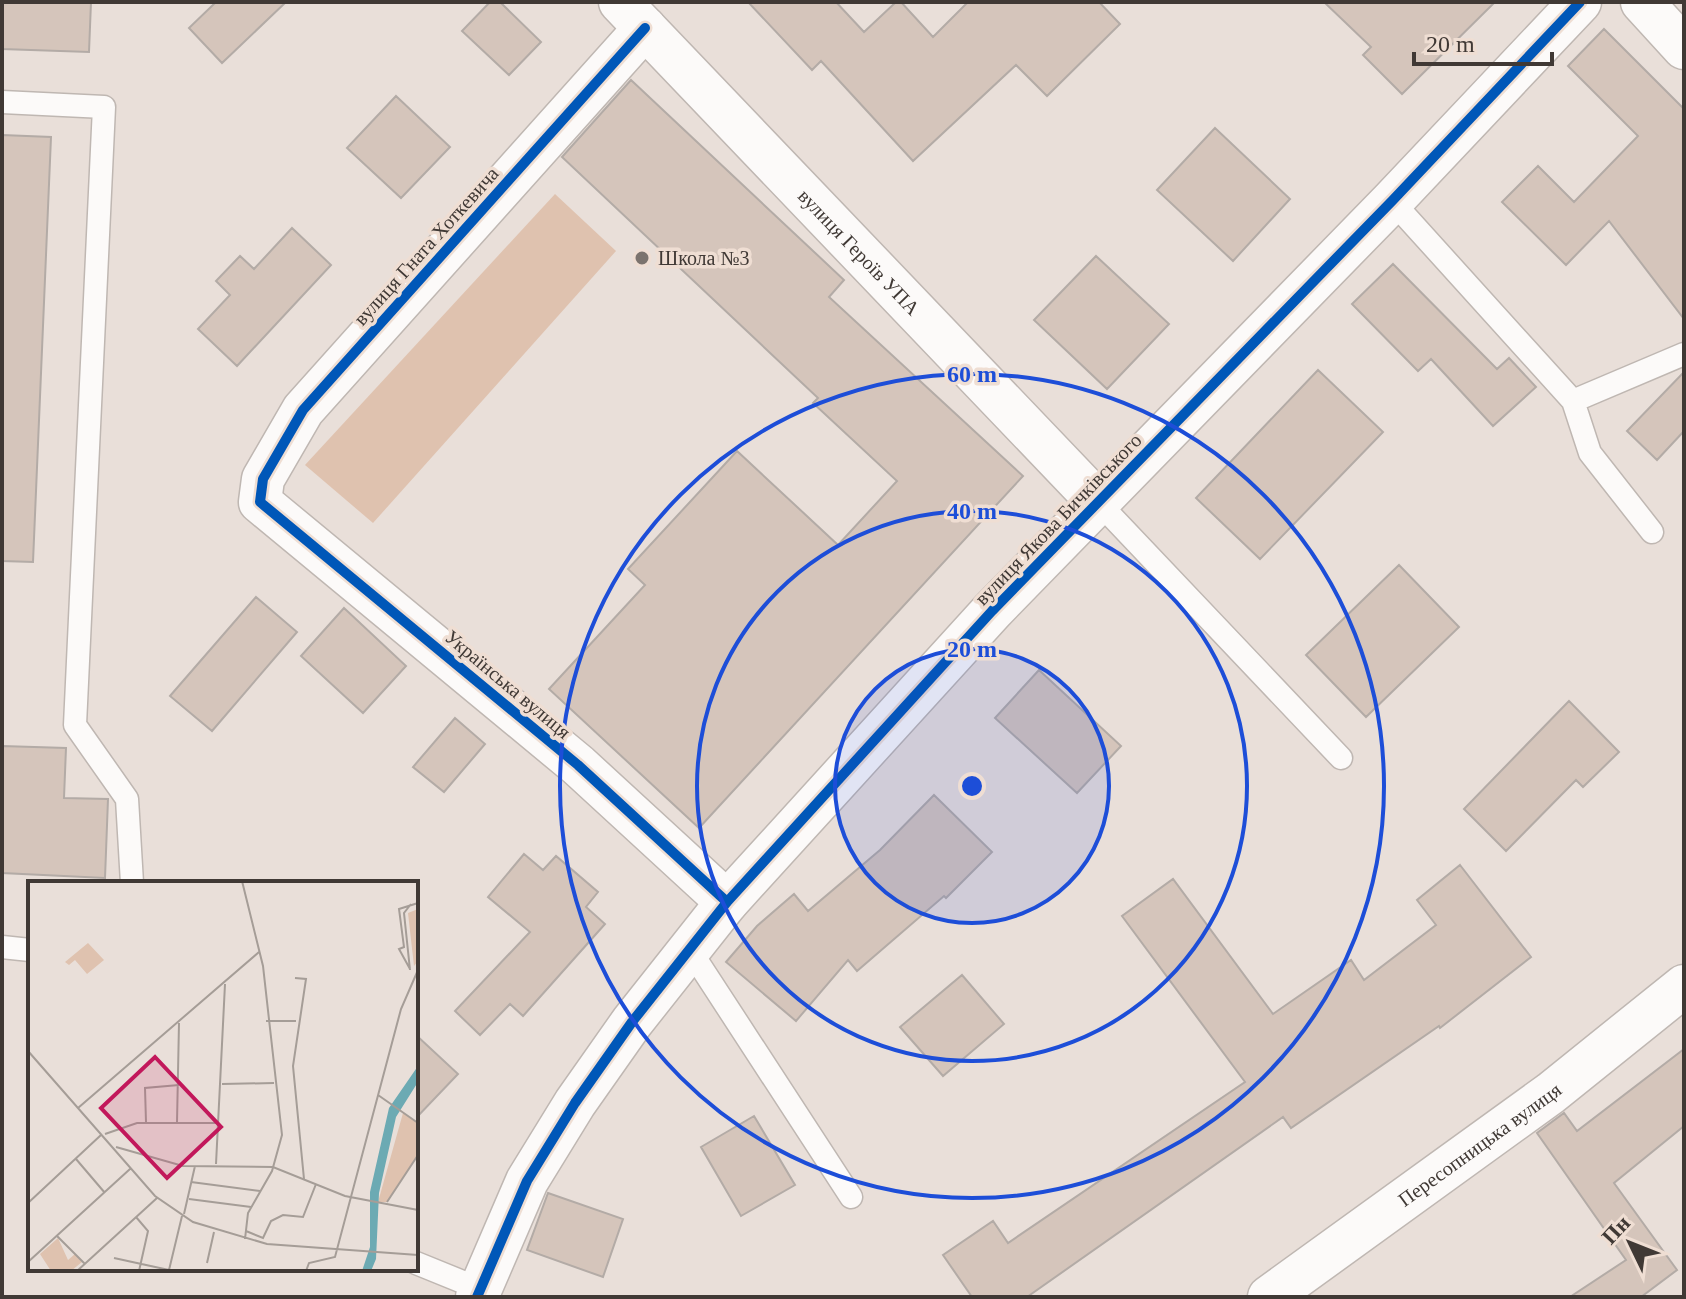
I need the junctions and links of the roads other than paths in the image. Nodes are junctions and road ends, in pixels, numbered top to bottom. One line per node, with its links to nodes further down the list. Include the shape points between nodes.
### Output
1 (1580, 2): 6 (street, вулиця Якова Бичківського)
2 (1642, 2): 4 (street)
3 (633, 15): 9 (street, вулиця Гната Хоткевича, via 303,410 263,479); 10 (street, вулиця Героїв УПА)
4 (1684, 48)
5 (2, 102): 13 (lane, via 104,107 75,725 127,799)
6 (1392, 201): 8 (lane); 10 (street, вулиця Якова Бичківського)
7 (1684, 354): 8 (lane)
8 (1573, 401): 11 (lane, via 1590,453)
9 (260, 502): 14 (street, Українська вулиця, via 578,765)
10 (1099, 503): 12 (lane); 14 (street, вулиця Якова Бичківського, via 992,611)
11 (1652, 532)
12 (1341, 758)
13 (132, 881)
14 (727, 902): 17 (street, вулиця Якова Бичківського)
15 (2, 947): 16 (lane)
16 (28, 950)
17 (690, 950): 19 (lane); 21 (street, вулиця Якова Бичківського, via 575,1103 527,1181)
18 (1684, 986): 22 (street, Пересопницька вулиця, via 1551,1093)
19 (851, 1197)
20 (418, 1264): 21 (lane)
21 (478, 1293)
22 (1269, 1297)

